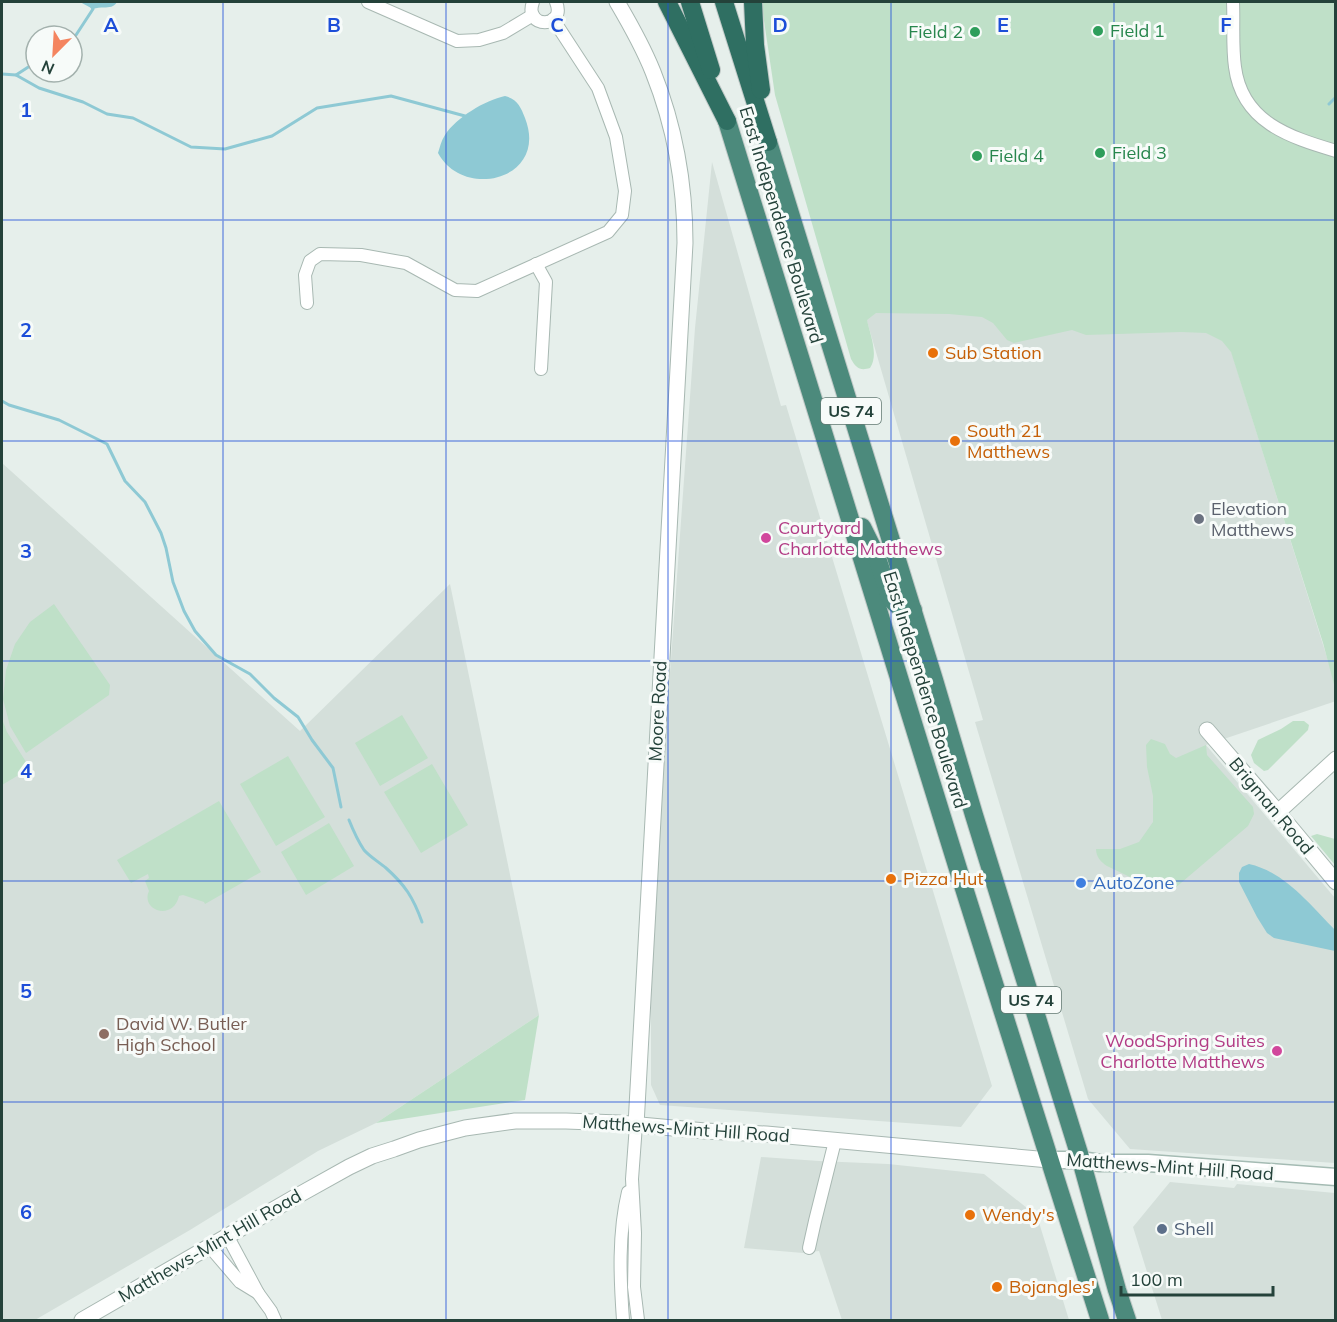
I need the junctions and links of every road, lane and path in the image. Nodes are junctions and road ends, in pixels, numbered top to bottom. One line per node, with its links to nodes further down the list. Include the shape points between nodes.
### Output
1 (368, 2): 10 (street, via 457,40 478,40 503,33)
2 (533, 2): 10 (street)
3 (556, 2): 11 (street, via 558,11)
4 (617, 2): 24 (street, Moore Road, via 652,70 672,130 684,198 685,243)
5 (667, 2): 12 (highway)
6 (690, 2): 12 (highway, East Independence Boulevard / US 74)
7 (724, 2): 13 (highway, East Independence Boulevard / US 74)
8 (753, 2): 13 (highway)
9 (1233, 2): 14 (street, via 1235,66 1248,102 1278,130)
10 (533, 15): 11 (street, via 542,22)
11 (553, 20): 15 (street, via 598,88 616,137 625,191 622,215 608,232)
12 (727, 121): 18 (highway, East Independence Boulevard / US 74)
13 (768, 142): 19 (highway, East Independence Boulevard / US 74)
14 (1335, 150)
15 (536, 264): 16 (street, via 477,291 455,290 406,263 361,255 320,254 310,261 305,274); 17 (street, via 546,282)
16 (307, 303)
17 (541, 369)
18 (837, 477): 19 (highway, via 876,555 890,597 897,606); 26 (highway, East Independence Boulevard / US 74)
19 (913, 610): 27 (highway, East Independence Boulevard / US 74)
20 (1207, 730): 22 (street, Brigman Road)
21 (1335, 759): 22 (street)
22 (1278, 812): 23 (street, Brigman Road)
23 (1335, 882)
24 (636, 1125): 25 (street, Matthews-Mint Hill Road); 29 (street); 30 (street, Matthews-Mint Hill Road, via 515,1121 419,1140 349,1167)
25 (835, 1141): 26 (street, Matthews-Mint Hill Road); 32 (street)
26 (1049, 1160): 27 (main road, Matthews-Mint Hill Road); 38 (highway, East Independence Boulevard / US 74)
27 (1081, 1160): 28 (main road, Matthews-Mint Hill Road); 39 (highway, East Independence Boulevard / US 74)
28 (1335, 1177)
29 (632, 1179): 36 (street, via 624,1209 621,1251); 37 (street)
30 (228, 1237): 31 (street, Matthews-Mint Hill Road); 33 (street)
31 (210, 1247): 33 (street, via 240,1282); 34 (street, Matthews-Mint Hill Road)
32 (809, 1248)
33 (258, 1293): 35 (street)
34 (82, 1320)
35 (275, 1320)
36 (623, 1320)
37 (638, 1320)
38 (1100, 1320)
39 (1127, 1320)

